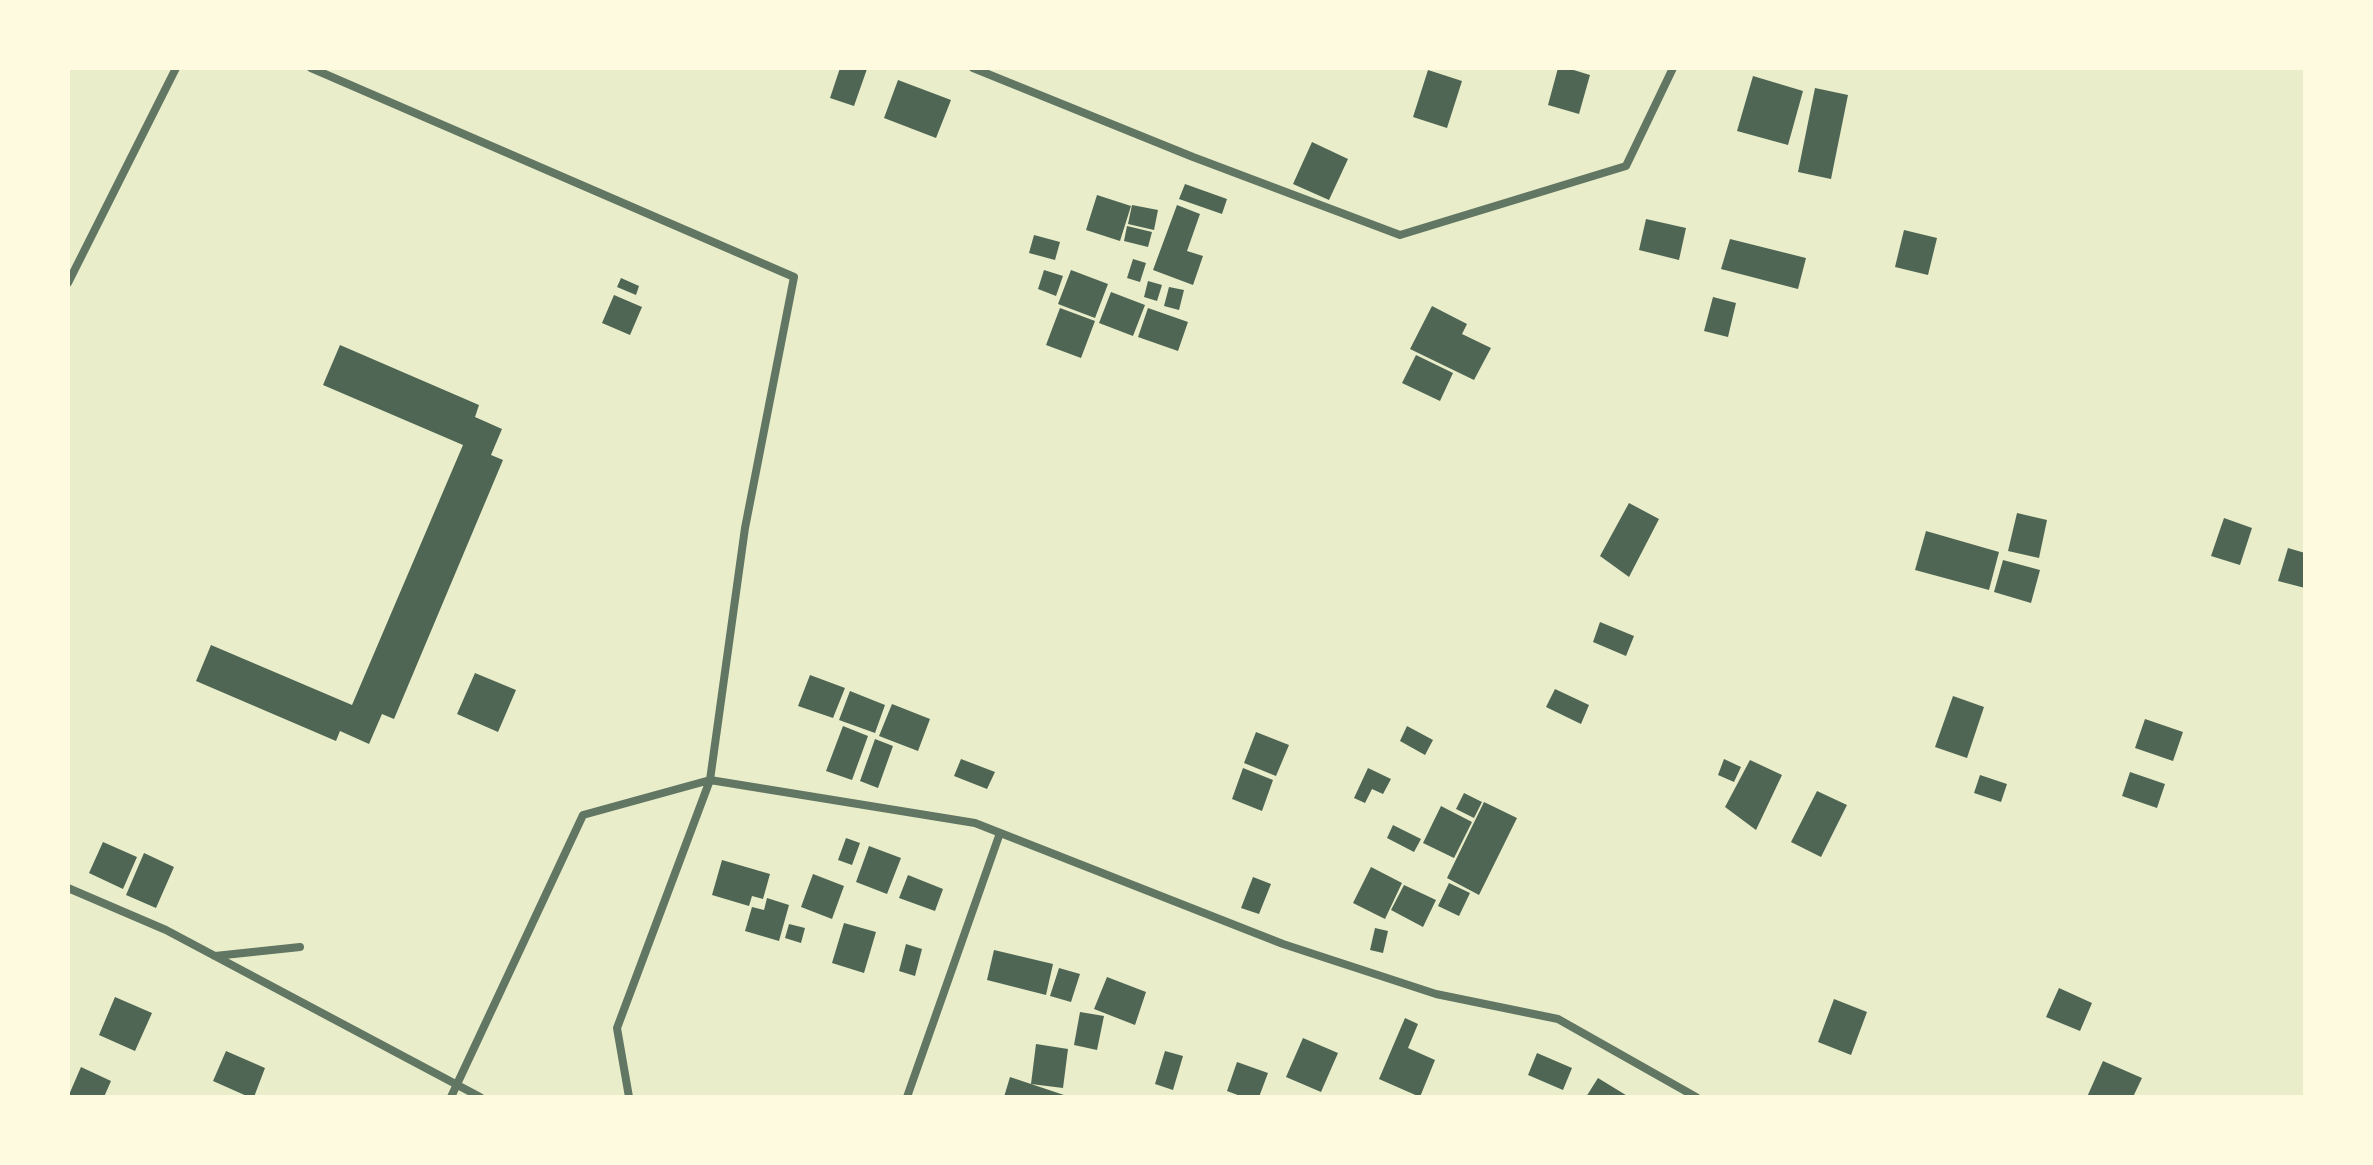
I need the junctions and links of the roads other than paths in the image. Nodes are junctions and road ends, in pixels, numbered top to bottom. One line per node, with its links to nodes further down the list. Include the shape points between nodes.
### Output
1 (176, 68): 5 (street)
2 (311, 68): 6 (street, via 794,277 745,528)
3 (973, 68): 4 (street, via 1400,235 1626,166)
4 (1673, 68)
5 (68, 283)
6 (710, 780): 7 (street, via 975,823); 11 (street, via 583,815); 14 (street, via 617,1028)
7 (1000, 833): 15 (street); 16 (street, via 1283,944 1436,994 1558,1019)
8 (68, 888): 10 (street)
9 (300, 947): 10 (street)
10 (215, 956): 11 (street)
11 (456, 1085): 12 (street); 13 (street)
12 (451, 1097)
13 (480, 1097)
14 (629, 1097)
15 (907, 1097)
16 (1696, 1097)

